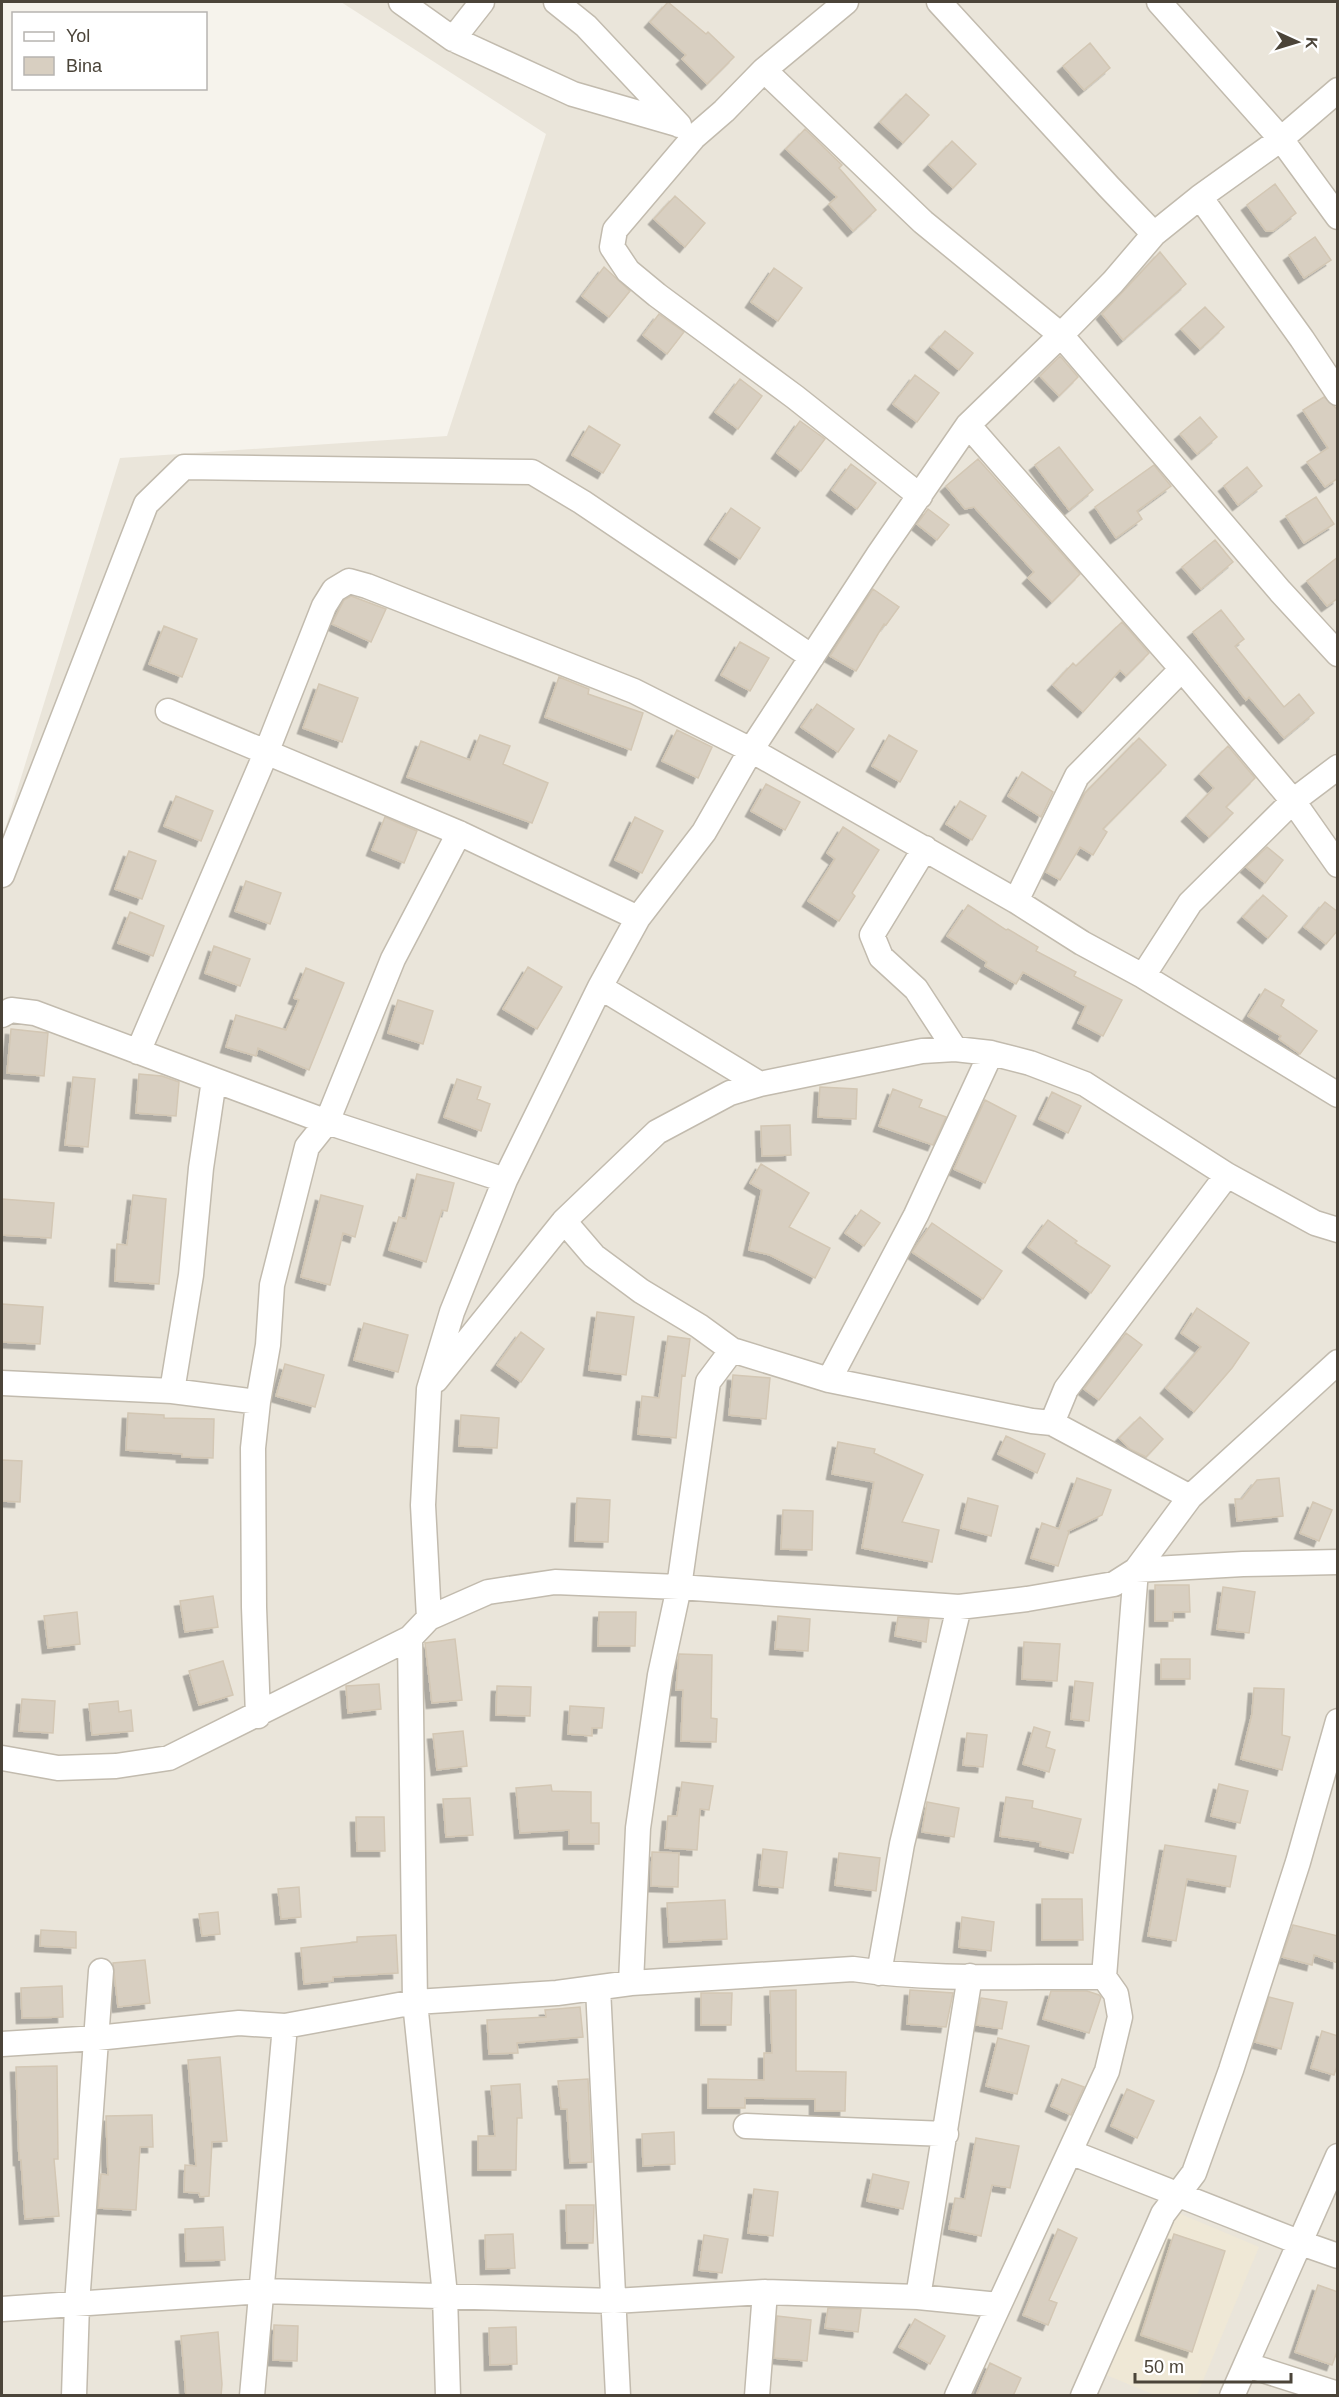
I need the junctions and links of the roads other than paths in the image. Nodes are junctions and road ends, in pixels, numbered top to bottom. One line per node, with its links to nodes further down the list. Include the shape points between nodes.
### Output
1 (401, 2): 7 (street)
2 (482, 2): 7 (street)
3 (556, 2): 10 (street, via 586,26)
4 (846, 2): 8 (street)
5 (939, 2): 14 (street)
6 (1159, 2): 11 (street)
7 (453, 39): 10 (street, via 573,94)
8 (764, 70): 10 (street, via 724,111); 15 (street, via 923,222)
9 (1338, 90): 11 (street)
10 (686, 131): 18 (street, via 615,230 612,247 628,271 657,295)
11 (1281, 139): 12 (street); 13 (street)
12 (1200, 197): 14 (street); 16 (street)
13 (1338, 217)
14 (1154, 234): 15 (street)
15 (1061, 335): 17 (street); 19 (street)
16 (1338, 393)
17 (968, 425): 18 (street); 21 (street)
18 (920, 496): 20 (street)
19 (1338, 654)
20 (812, 657): 23 (street); 30 (street, via 532,472 184,467 146,504)
21 (1182, 669): 26 (street); 31 (street, via 1077,776)
22 (168, 711): 24 (street)
23 (751, 750): 24 (street, via 634,691 349,581 334,590 324,606); 28 (street); 32 (street, via 704,832)
24 (266, 753): 27 (street); 37 (street)
25 (1338, 767): 26 (street)
26 (1293, 801): 29 (street); 33 (street, via 1190,903)
27 (459, 833): 32 (street); 42 (street, via 393,959)
28 (925, 848): 31 (street); 36 (street, via 872,935 881,957 916,989)
29 (1338, 865)
30 (2, 875)
31 (1016, 900): 33 (street, via 1082,943)
32 (638, 918): 34 (street)
33 (1143, 976): 41 (street)
34 (600, 987): 40 (street); 44 (street)
35 (2, 1015): 37 (street, via 11,1010 35,1013)
36 (955, 1049): 38 (street); 40 (street, via 922,1051)
37 (138, 1052): 39 (street)
38 (991, 1053): 43 (street, via 1084,1084); 49 (street, via 916,1215)
39 (214, 1080): 42 (street); 52 (street, via 191,1275)
40 (760, 1084): 45 (street, via 730,1093 657,1132)
41 (1338, 1095)
42 (327, 1122): 44 (street); 53 (street, via 307,1147 272,1285 268,1345)
43 (1227, 1176): 46 (street, via 1315,1223); 54 (street, via 1066,1389)
44 (505, 1180): 51 (street, via 452,1312)
45 (564, 1221): 47 (street, via 594,1256); 51 (street)
46 (1338, 1230)
47 (732, 1350): 49 (street); 58 (street, via 708,1382)
48 (1338, 1362): 55 (street)
49 (829, 1380): 54 (street)
50 (2, 1383): 52 (street)
51 (429, 1389): 60 (street, via 423,1505)
52 (171, 1391): 53 (street)
53 (258, 1402): 62 (street, via 253,1448)
54 (1052, 1423): 55 (street)
55 (1190, 1497): 57 (street)
56 (1338, 1562): 57 (street)
57 (1136, 1569): 59 (street, via 1114,1584); 68 (street)
58 (679, 1587): 59 (street); 60 (street, via 555,1582 488,1592); 69 (street, via 660,1675 638,1828)
59 (959, 1607): 66 (street, via 902,1844)
60 (429, 1618): 61 (street)
61 (410, 1638): 62 (street); 71 (street)
62 (258, 1716): 64 (street, via 169,1758 116,1766 58,1767)
63 (1338, 1721): 79 (street, via 1298,1862 1231,2070 1194,2173)
64 (2, 1758)
65 (101, 1971): 73 (street)
66 (879, 1973): 67 (street); 69 (street, via 853,1969)
67 (970, 1976): 68 (street); 76 (street)
68 (1104, 1977): 77 (street, via 1116,1994 1120,2016 1107,2071)
69 (631, 1983): 70 (street)
70 (598, 1988): 71 (street); 86 (street)
71 (416, 2002): 72 (street); 84 (street)
72 (285, 2026): 73 (street, via 239,2023); 82 (street)
73 (98, 2038): 74 (street); 87 (street)
74 (2, 2044)
75 (746, 2126): 76 (street)
76 (946, 2134): 85 (street)
77 (1070, 2152): 79 (street); 88 (street)
78 (1338, 2156): 80 (street)
79 (1177, 2194): 80 (street); 98 (street, via 1163,2214)
80 (1301, 2243): 81 (street); 90 (street)
81 (1338, 2256)
82 (261, 2291): 84 (street); 87 (street); 93 (street)
83 (765, 2292): 85 (street); 86 (street); 96 (street)
84 (445, 2295): 86 (street); 94 (street)
85 (918, 2297): 88 (street)
86 (614, 2301): 95 (street)
87 (78, 2304): 89 (street); 92 (street)
88 (999, 2305): 97 (street)
89 (2, 2309)
90 (1247, 2365): 91 (street); 99 (street)
91 (1338, 2394)
92 (74, 2396)
93 (252, 2396)
94 (448, 2396)
95 (618, 2396)
96 (757, 2396)
97 (957, 2396)
98 (1083, 2396)
99 (1232, 2396)

